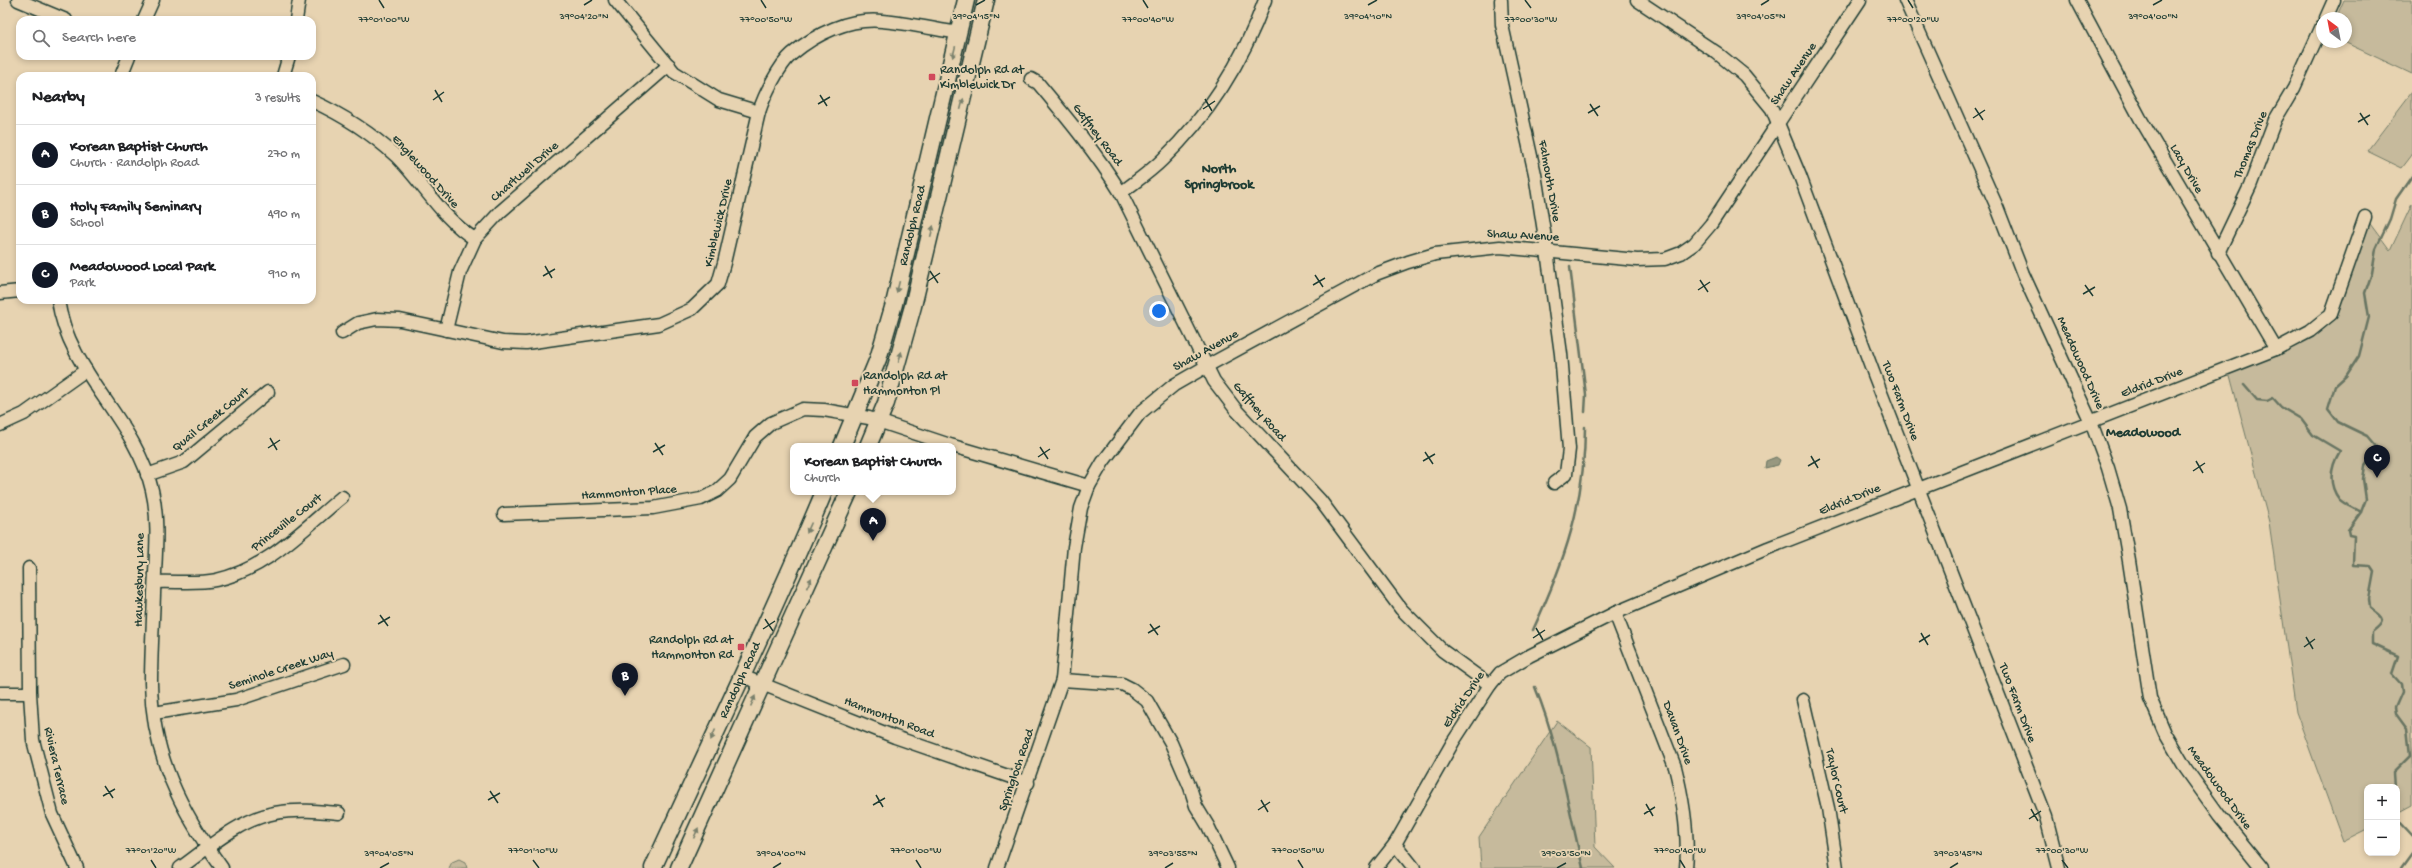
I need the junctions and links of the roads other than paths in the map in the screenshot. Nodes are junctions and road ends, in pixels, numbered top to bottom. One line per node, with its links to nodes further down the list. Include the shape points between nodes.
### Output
1 (18, 0): 15 (street)
2 (153, 0): 16 (street)
3 (299, 0): 17 (street)
4 (615, 0): 22 (street)
5 (966, 0): 18 (main road, Randolph Road)
6 (986, 0): 44 (main road, Randolph Road, one-way to 6, via 886,403 913,306)
7 (1265, 0): 29 (street, via 1237,65 1213,103 1162,160)
8 (1501, 0): 32 (street, Falmouth Drive, via 1502,24 1535,174)
9 (1637, 0): 28 (street, Two Farm Drive, via 1744,75 1772,109)
10 (1860, 0): 28 (street, Shaw Avenue)
11 (1905, 0): 45 (street, Meadowood Drive, via 1998,207 2023,274)
12 (2077, 0): 33 (street, Lacy Drive, via 2140,118)
13 (2334, 0): 14 (street)
14 (2329, 12)
15 (56, 16)
16 (146, 16)
17 (297, 16)
18 (958, 33): 27 (street, Kimblewick Drive, via 881,20 832,28 791,55 765,93); 43 (main road, Randolph Road, one-way to 43, via 894,304 878,359)
19 (2316, 39): 33 (street, Thomas Drive, via 2294,88 2275,120 2250,186)
20 (127, 60): 23 (street)
21 (288, 60): 24 (street)
22 (669, 65): 27 (street, via 674,72 708,95); 31 (street, Chartwell Drive, via 500,212)
23 (122, 72)
24 (284, 72)
25 (1032, 80): 29 (street, Gaffney Road, via 1038,83 1076,129)
26 (316, 103): 31 (street, Englewood Drive, via 366,131 396,157 458,229)
27 (759, 112): 37 (street, Kimblewick Drive, via 718,284 692,309 659,324 547,341 503,342)
28 (1778, 123): 32 (street, Shaw Avenue, via 1710,224 1694,244 1681,253 1665,259 1636,260); 54 (street, Two Farm Drive)
29 (1121, 193): 40 (street, Gaffney Road)
30 (2365, 217): 39 (street, Eldrid Drive, via 2331,314 2310,331)
31 (475, 239): 37 (street, Chartwell Drive, via 460,272)
32 (1547, 251): 40 (street, Shaw Avenue, via 1481,248 1435,254 1408,262 1376,274); 52 (street, Falmouth Drive, via 1561,354 1569,449 1566,474)
33 (2218, 253): 39 (street, Lacy Drive)
34 (16, 291): 35 (street)
35 (0, 293)
36 (59, 304): 41 (street, Hawkesbury Lane, via 65,330)
37 (446, 330): 38 (street, Kimblewick Drive, via 400,320 377,319 358,323)
38 (342, 333)
39 (2276, 349): 45 (street, Eldrid Drive)
40 (1207, 366): 53 (street, Shaw Avenue, via 1174,385 1140,413 1102,462); 66 (street, Gaffney Road, via 1214,381 1237,411 1320,500 1401,609 1443,651)
41 (86, 370): 46 (street, via 24,414); 51 (street, Hawkesbury Lane, via 122,422)
42 (268, 392): 51 (street, Quail Creek Court, via 184,462)
43 (854, 416): 44 (street, Hammonton Place); 47 (main road, Randolph Road); 58 (street, Hammonton Place, via 803,409 771,423 755,437 730,479 717,491 701,500 653,508)
44 (878, 421): 48 (main road, Randolph Road); 49 (street, Hammonton Place)
45 (2091, 422): 54 (street, Eldrid Drive); 87 (street, Meadowood Drive, via 2120,509 2150,698 2165,733 2186,768 2219,815)
46 (0, 425)
47 (843, 443)
48 (869, 443)
49 (944, 443)
50 (956, 447): 53 (street, Hammonton Place)
51 (147, 475): 60 (street, Hawkesbury Lane, via 156,519)
52 (1554, 483)
53 (1089, 486): 64 (street, Shaw Avenue, via 1081,508 1074,547)
54 (1919, 488): 61 (street, Eldrid Drive); 86 (street, Two Farm Drive, via 2046,817)
55 (823, 495): 63 (main road, Randolph Road, one-way to 63)
56 (848, 495): 65 (main road, Randolph Road, one-way to 56)
57 (342, 497): 60 (street, Princeville Court, via 272,556 247,570 215,580)
58 (504, 514)
59 (29, 568): 68 (street, Riviera Terrace)
60 (155, 582): 70 (street, Hawkesbury Lane, via 151,684)
61 (1615, 613): 66 (street, Eldrid Drive, via 1529,656 1500,673); 84 (street, Davan Drive, via 1675,767 1682,792)
62 (344, 664): 70 (street, Seminole Creek Way, via 236,700)
63 (742, 676): 65 (street, Hammonton Road); 78 (main road, Randolph Road, one-way to 78)
64 (1062, 680): 71 (street, Springloch Road); 81 (street, via 1122,684 1147,701 1171,743 1196,806)
65 (760, 684): 71 (street, Hammonton Road, via 895,737); 79 (main road, Randolph Road, one-way to 65)
66 (1490, 685): 73 (street, Eldrid Drive, via 1453,742)
67 (0, 693): 68 (street)
68 (30, 693): 75 (street, Riviera Terrace, via 33,740 52,814)
69 (1803, 700): 85 (street, Taylor Court, via 1828,808)
70 (154, 713): 74 (street, Hawkesbury Lane, via 160,750 172,787)
71 (1028, 783): 80 (street, Springloch Road)
72 (339, 813): 74 (street, via 305,810 274,813 246,823)
73 (1395, 844): 82 (street, Eldrid Drive); 83 (street)
74 (207, 848): 76 (street); 77 (street, Hawkesbury Lane)
75 (77, 868)
76 (180, 868)
77 (222, 868)
78 (653, 868)
79 (679, 868)
80 (997, 868)
81 (1228, 868)
82 (1376, 868)
83 (1414, 868)
84 (1686, 868)
85 (1837, 868)
86 (2059, 868)
87 (2262, 868)

